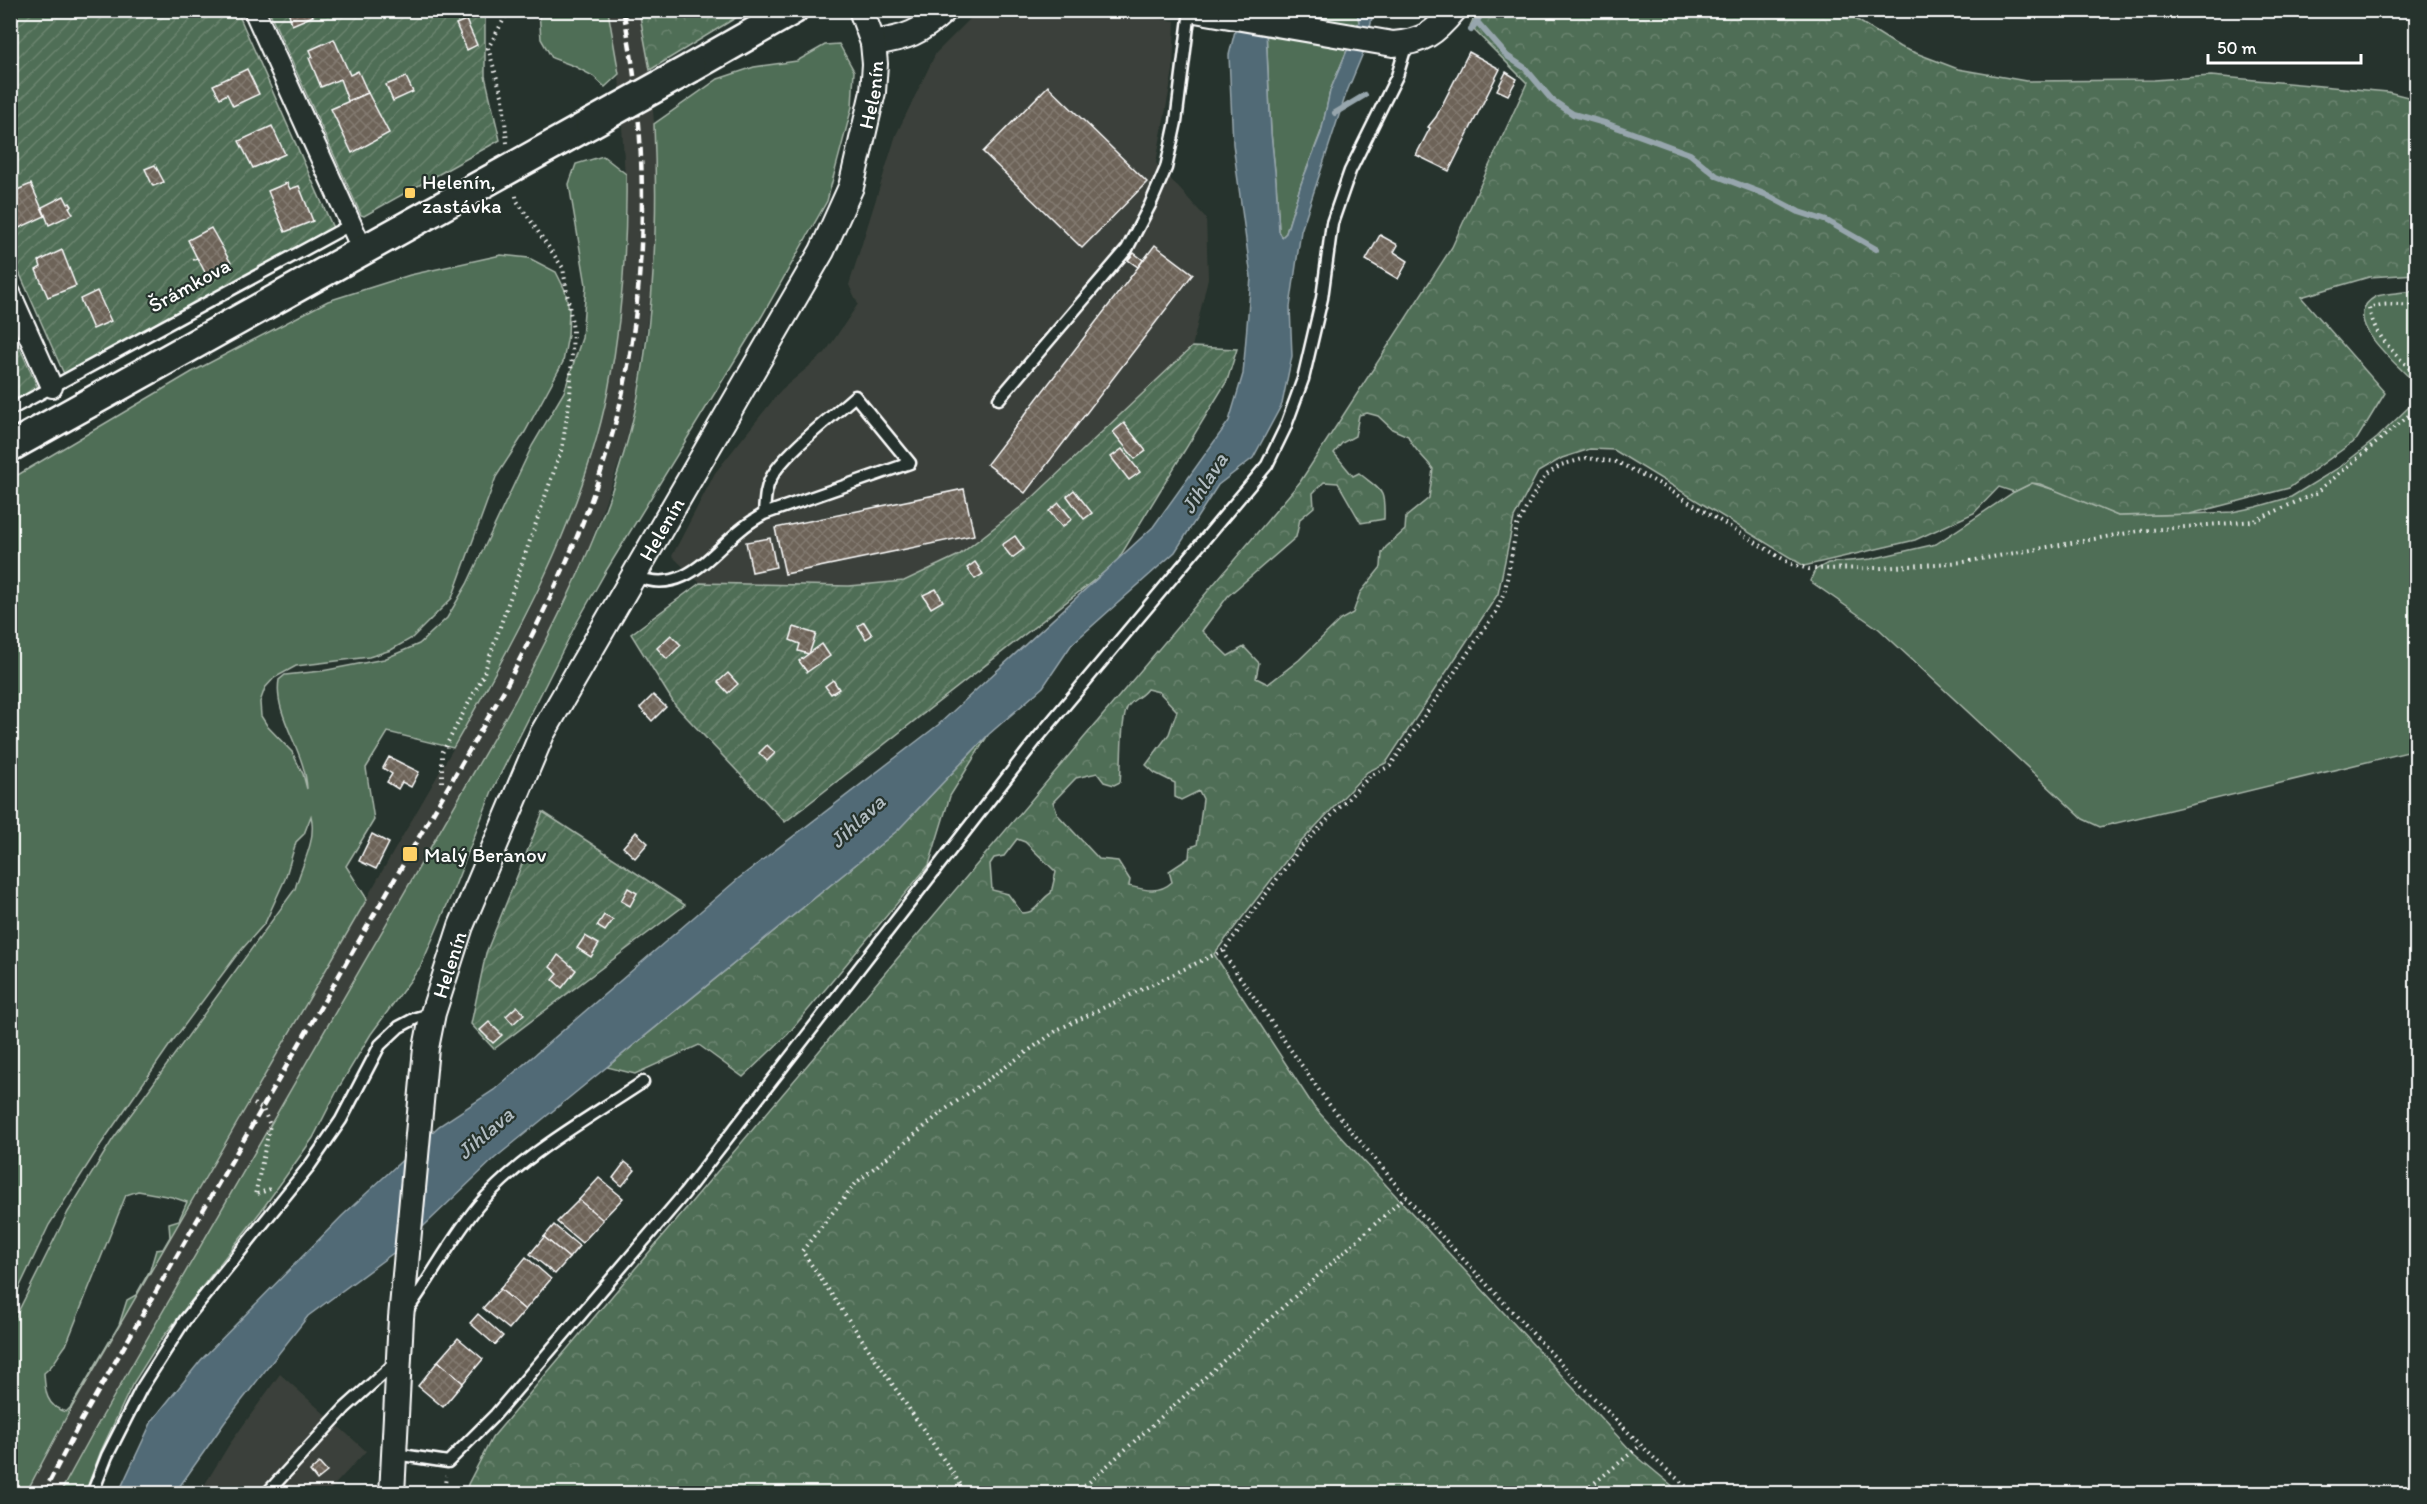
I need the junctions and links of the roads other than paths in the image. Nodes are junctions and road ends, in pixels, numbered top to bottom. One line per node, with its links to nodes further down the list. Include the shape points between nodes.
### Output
1 (254, 10): 10 (street)
2 (793, 10): 11 (main road, bridge)
3 (861, 10): 8 (street, Helenín)
4 (945, 10): 8 (street, via 914,35)
5 (1190, 10): 14 (lane, via 1176,122 1166,168 1150,205 1127,249)
6 (1195, 10): 9 (street, via 1380,42)
7 (1454, 10): 9 (street, via 1432,33)
8 (873, 43): 18 (street, Helenín, via 873,92 851,187 822,250)
9 (1407, 43): 23 (lane, via 1397,76 1362,142 1332,223 1322,298 1303,379 1267,465 1036,740 684,1194 495,1415 448,1462)
10 (350, 225): 11 (street); 13 (lane, Šrámkova)
11 (363, 251): 16 (main road)
12 (10, 293): 13 (street)
13 (52, 387): 15 (lane, Šrámkova)
14 (999, 399)
15 (10, 410)
16 (10, 447)
17 (764, 514): 17 (lane, via 786,506 910,463 855,396 788,456 772,476 765,493); 18 (lane, via 700,567 676,580)
18 (636, 576): 19 (street, Helenín, via 542,734 461,926)
19 (433, 1013): 21 (street, Helenín, via 420,1101); 24 (lane, via 399,1027 380,1045 340,1120 310,1165 185,1320 141,1389)
20 (643, 1082): 21 (lane, via 536,1153 498,1185 478,1206)
21 (401, 1318): 22 (street, Helenín)
22 (399, 1359): 23 (street, Helenín); 25 (lane, via 345,1408)
23 (395, 1454): 26 (street, Helenín)
24 (92, 1494)
25 (266, 1494)
26 (392, 1494)

